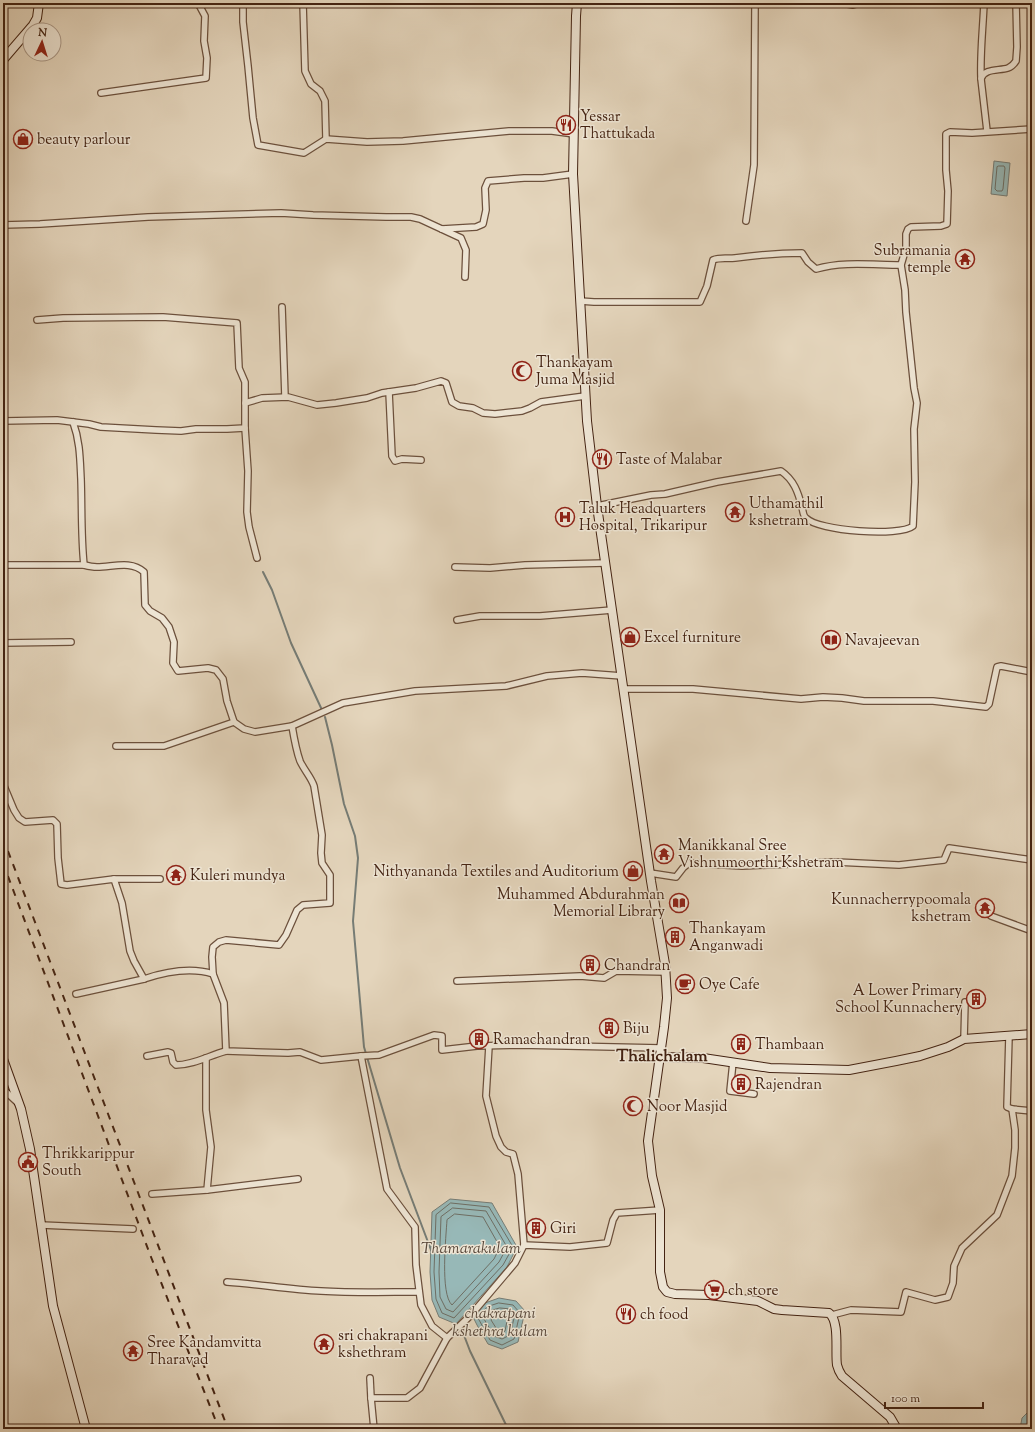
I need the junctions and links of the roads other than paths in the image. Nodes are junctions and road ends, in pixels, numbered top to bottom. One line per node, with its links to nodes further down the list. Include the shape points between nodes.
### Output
1 (39, 3): 11 (main road, via 37,18 33,25)
2 (198, 3): 13 (street, via 204,16 206,78)
3 (243, 3): 17 (street, via 242,22 252,118 258,145 304,153)
4 (303, 3): 17 (street, via 305,71 311,84 320,91 326,101)
5 (577, 3): 16 (main road)
6 (755, 3): 19 (street, via 754,166)
7 (842, 3): 8 (street)
8 (860, 3)
9 (984, 3): 12 (street)
10 (1016, 3): 12 (street, via 1016,61 1009,68 985,73)
11 (3, 60)
12 (981, 79): 15 (street)
13 (101, 93)
14 (1032, 129): 15 (street)
15 (987, 131): 22 (street, via 946,134 947,224 908,229)
16 (574, 134): 17 (street, via 509,131 403,141); 18 (main road)
17 (326, 139)
18 (573, 174): 21 (street, via 488,181 485,188 486,210 483,224 476,227); 24 (main road)
19 (746, 221)
20 (3, 225): 21 (street, via 281,213 410,217)
21 (440, 229): 23 (street, via 461,238 466,250)
22 (901, 266): 24 (street, via 846,264 816,269 802,253 717,258 713,260 700,302); 35 (street, via 917,403 914,429 913,526 888,532 840,529 810,522 804,517 793,482 781,471)
23 (465, 277)
24 (580, 301): 28 (main road)
25 (282, 307): 29 (street)
26 (37, 320): 30 (street, via 163,317 237,323 239,368 245,382)
27 (389, 392): 28 (street, via 441,381 446,383 452,402 489,414 522,411 541,402); 29 (street, via 368,398 317,405); 34 (street, via 392,456 395,461)
28 (585, 396): 35 (main road)
29 (285, 397): 30 (street, via 262,398)
30 (245, 403): 33 (street)
31 (3, 421): 32 (street, via 38,419)
32 (73, 422): 33 (street, via 101,427 181,431); 39 (street, via 80,455)
33 (245, 428): 36 (street, via 247,512)
34 (421, 460)
35 (597, 506): 37 (main road)
36 (257, 558)
37 (606, 563): 40 (street); 41 (main road)
38 (3, 565): 39 (street)
39 (84, 565): 48 (street, via 98,567 123,564 144,572 144,604 169,627 174,642 173,663 178,671 208,668 216,670 223,680)
40 (455, 567)
41 (612, 610): 42 (street, via 540,616 480,616); 46 (main road)
42 (456, 620)
43 (71, 642): 44 (street)
44 (3, 643)
45 (1032, 672): 47 (street, via 997,667 986,707 933,701 802,698 693,689)
46 (622, 676): 47 (main road); 49 (street, via 582,673 547,676 506,686 415,691 343,703)
47 (624, 689): 53 (main road)
48 (234, 722): 49 (street, via 244,729 255,732); 50 (street, via 164,746)
49 (292, 726): 59 (street, via 300,760 314,786 322,835 320,853 322,863 330,875 330,903 303,905 297,910 279,945 226,940 219,942 213,947)
50 (116, 746)
51 (3, 786): 54 (street, via 19,818 25,822 53,820 57,824 61,884)
52 (1032, 860): 53 (street, via 949,848 944,860 899,865 836,862 742,866 689,863 676,877)
53 (650, 872): 58 (main road)
54 (114, 879): 55 (street); 60 (street, via 122,903 130,951)
55 (160, 879)
56 (991, 916): 57 (street)
57 (1032, 931)
58 (666, 972): 61 (street, via 616,972 604,978 580,976); 68 (main road, via 667,998)
59 (213, 974): 60 (street, via 178,971); 69 (street, via 224,1003)
60 (144, 979): 62 (street)
61 (457, 981)
62 (76, 994)
63 (965, 1002): 66 (street)
64 (1032, 1034): 65 (main road)
65 (1009, 1036): 66 (main road); 78 (street, via 1007,1107)
66 (964, 1039): 75 (main road, via 920,1056 849,1070 770,1068)
67 (489, 1046): 68 (street); 70 (street, via 442,1050 442,1036 434,1034 379,1055); 86 (street, via 486,1096 496,1136 501,1147 513,1154 516,1163)
68 (661, 1048): 72 (main road)
69 (226, 1051): 70 (street, via 300,1052 321,1060); 73 (street)
70 (365, 1055): 88 (street, via 387,1189 415,1227)
71 (147, 1056): 73 (street, via 168,1052 171,1053 176,1065)
72 (660, 1057): 75 (main road); 83 (main road, via 648,1141 652,1176)
73 (206, 1058): 81 (street, via 206,1110 211,1147)
74 (3, 1059): 76 (main road)
75 (733, 1062): 77 (street, via 730,1091)
76 (7, 1092): 84 (main road, via 19,1104 30,1149)
77 (754, 1094)
78 (1012, 1109): 79 (street); 89 (street, via 1015,1142 1012,1176 998,1215 962,1248 954,1266 953,1283 948,1297 936,1300 906,1292 901,1312 851,1310)
79 (1032, 1111)
80 (298, 1179): 81 (street)
81 (207, 1190): 82 (street)
82 (152, 1194)
83 (660, 1210): 86 (street, via 617,1214 607,1243 570,1247); 89 (main road, via 660,1272 662,1287 667,1292 743,1299 774,1309 824,1312)
84 (41, 1225): 85 (street); 93 (main road, via 53,1306)
85 (133, 1229)
86 (524, 1245): 90 (street, via 515,1263 471,1315)
87 (227, 1282): 88 (street, via 321,1291)
88 (419, 1292): 90 (street, via 421,1305 432,1326)
89 (832, 1315): 95 (main road, via 839,1371 890,1417)
90 (447, 1338): 92 (street, via 420,1388 414,1393 407,1398)
91 (370, 1378): 92 (street)
92 (371, 1398): 94 (street)
93 (86, 1429)
94 (374, 1429)
95 (897, 1429)

